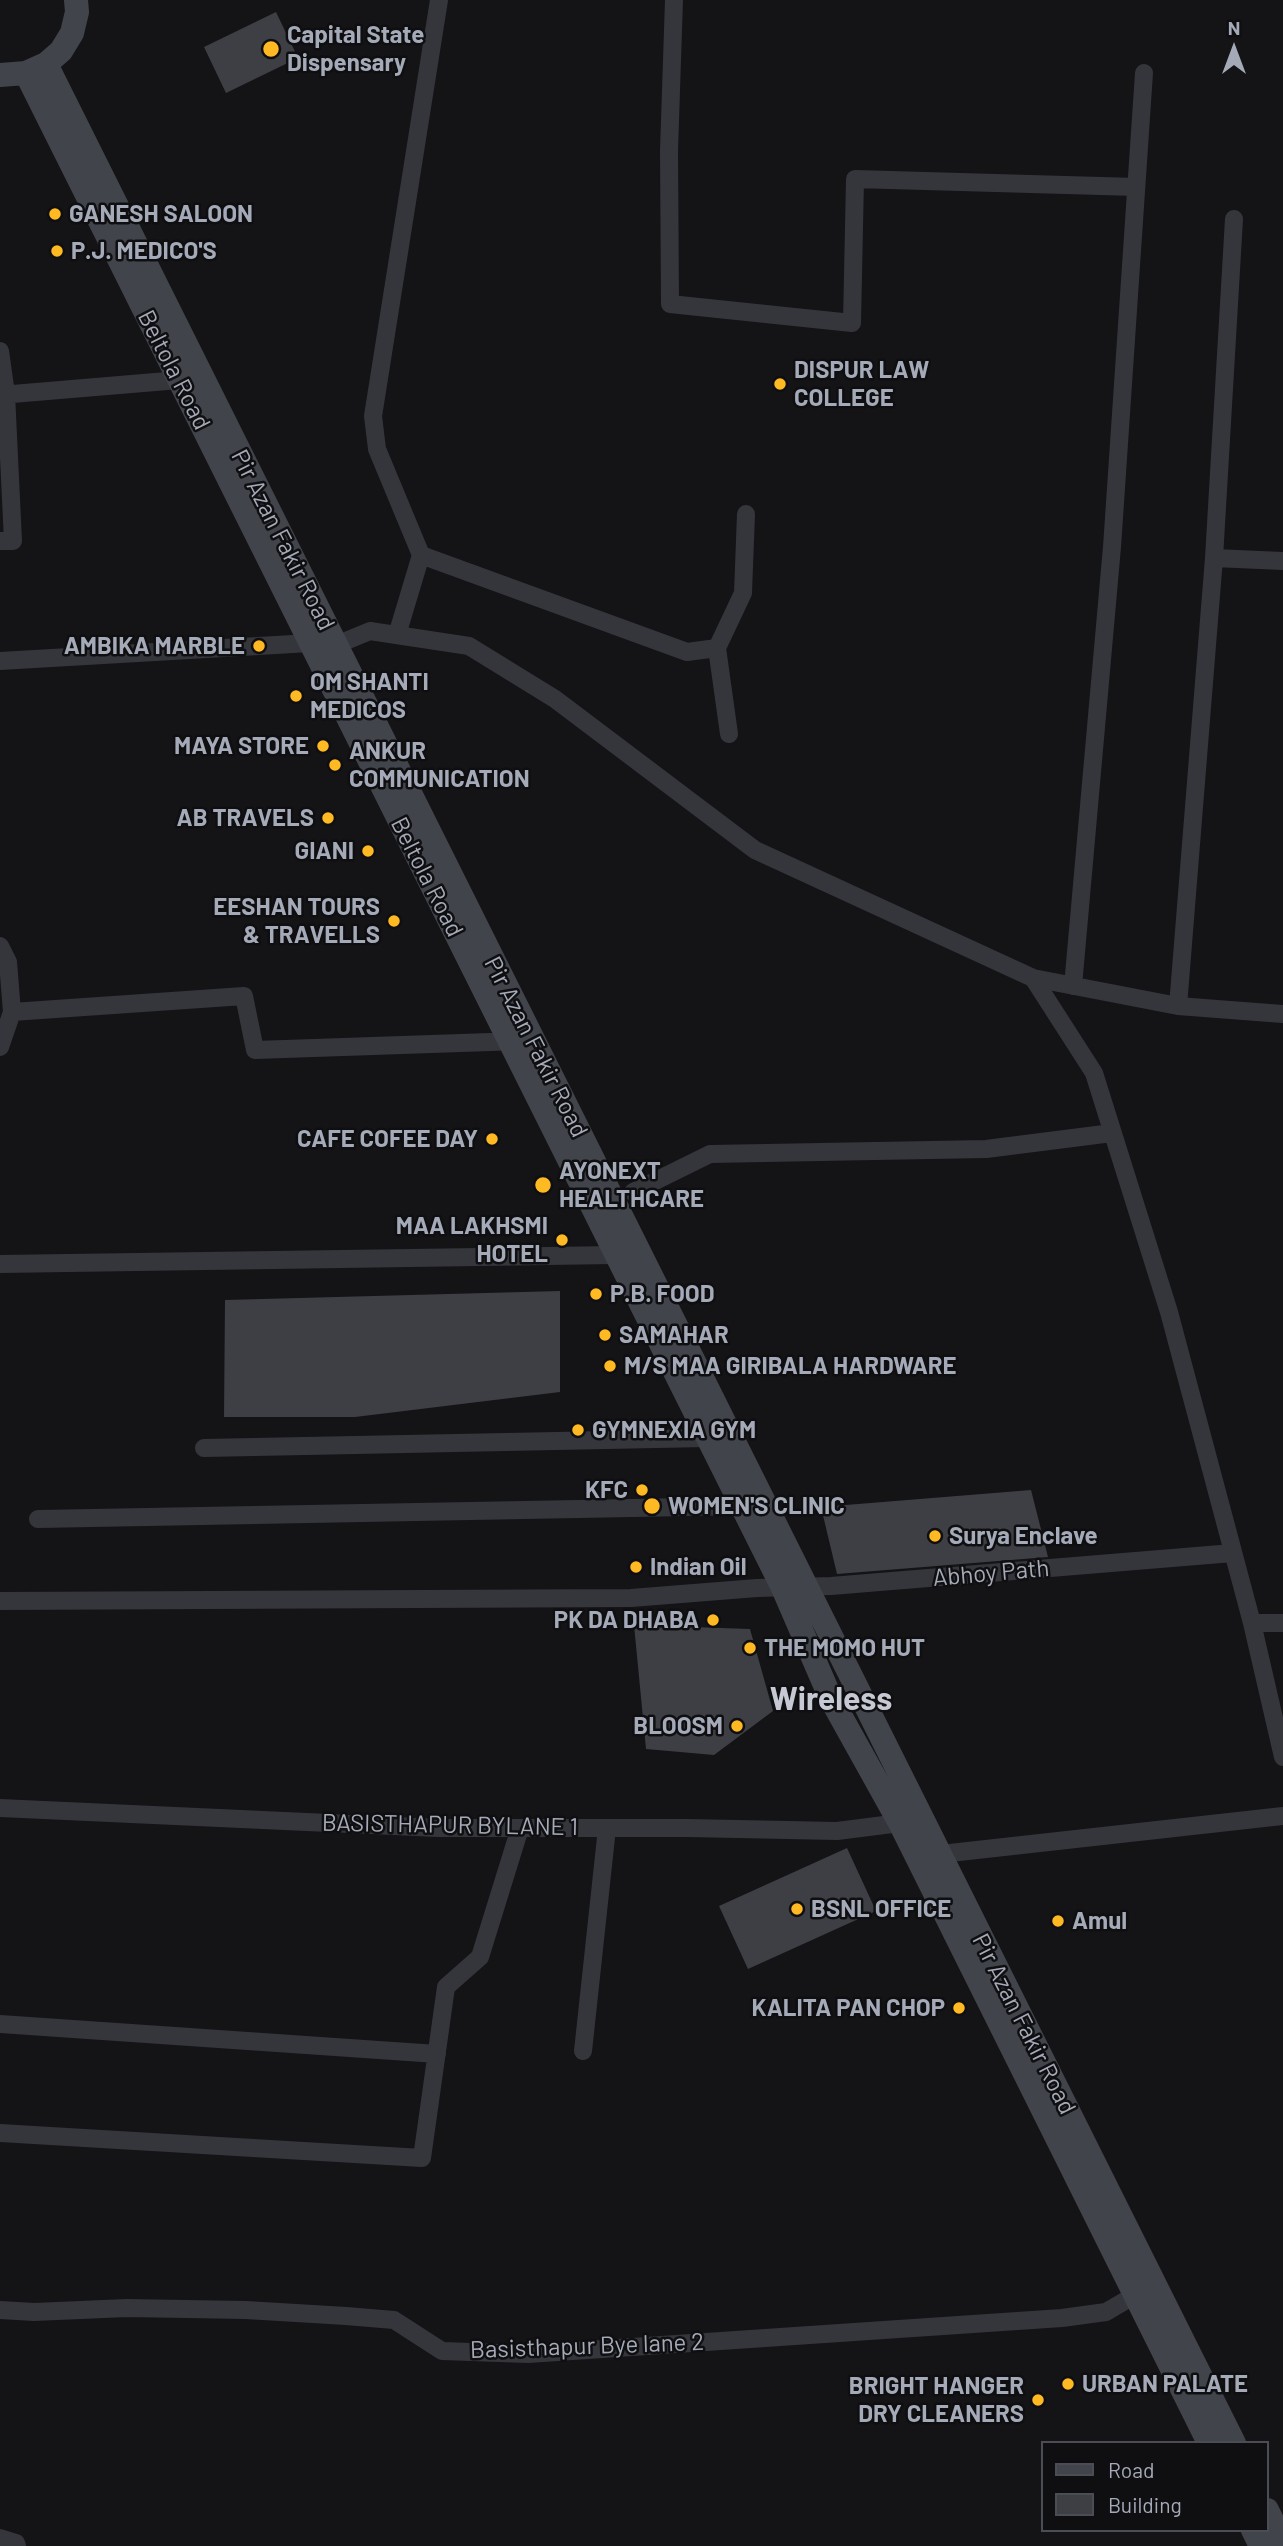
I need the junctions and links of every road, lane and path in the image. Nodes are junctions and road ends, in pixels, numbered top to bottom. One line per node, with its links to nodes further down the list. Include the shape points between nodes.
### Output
1 (76, 0): 4 (main road, via 72,33 61,51)
2 (439, 0): 14 (street, via 373,416 377,449)
3 (674, 0): 7 (street, via 670,304 852,323 855,179)
4 (36, 69): 6 (main road); 10 (main road, Beltola Road); 19 (main road, Pir Azan Fakir Road)
5 (1144, 74): 7 (street)
6 (0, 75)
7 (1136, 187): 25 (street, via 1112,547)
8 (1234, 219): 15 (street)
9 (0, 351): 11 (street)
10 (179, 380): 11 (street); 18 (main road, Beltola Road)
11 (3, 395): 13 (street, via 13,541)
12 (747, 514): 20 (street, via 743,593)
13 (0, 541)
14 (421, 555): 17 (street); 20 (street, via 687,652)
15 (1213, 558): 16 (street); 26 (street)
16 (1283, 561)
17 (397, 635): 19 (street, via 370,631); 24 (street, via 469,646 555,699 755,850)
18 (310, 643): 21 (street); 29 (main road, Beltola Road)
19 (335, 645): 29 (main road, Pir Azan Fakir Road)
20 (718, 648): 22 (street)
21 (0, 661)
22 (729, 734)
23 (0, 946): 27 (street, via 8,962)
24 (1033, 978): 25 (street); 31 (street, via 1094,1073)
25 (1073, 986): 26 (street)
26 (1178, 1006): 28 (street)
27 (12, 1012): 29 (street, via 244,996 255,1050); 30 (street)
28 (1283, 1014)
29 (521, 1041): 33 (main road, Pir Azan Fakir Road); 40 (main road, Pir Azan Fakir Road)
30 (0, 1047)
31 (1112, 1133): 32 (street, via 986,1149 710,1154); 39 (street, via 1169,1312)
32 (633, 1192)
33 (616, 1255): 34 (street); 35 (main road, Pir Azan Fakir Road)
34 (0, 1264)
35 (707, 1438): 36 (street); 37 (main road, Pir Azan Fakir Road)
36 (204, 1448)
37 (741, 1506): 38 (street); 40 (main road, Pir Azan Fakir Road)
38 (38, 1519)
39 (1233, 1553): 40 (street, Abhoy Path); 42 (street)
40 (795, 1588): 41 (street, Abhoy Path, via 631,1598); 47 (main road, Pir Azan Fakir Road, via 831,1699); 50 (main road, Pir Azan Fakir Road)
41 (0, 1601)
42 (1252, 1623): 43 (street); 44 (street)
43 (1283, 1623)
44 (1283, 1757)
45 (0, 1808): 48 (street, BASISTHAPUR BYLANE 1)
46 (1283, 1816): 50 (street)
47 (900, 1823): 49 (street, BASISTHAPUR BYLANE 1, via 837,1831); 50 (main road, Pir Azan Fakir Road)
48 (520, 1828): 49 (street, BASISTHAPUR BYLANE 1); 53 (street, via 480,1957 446,1987)
49 (607, 1828): 52 (street)
50 (928, 1855): 55 (main road, Pir Azan Fakir Road); 58 (main road, Pir Azan Fakir Road)
51 (0, 2024): 53 (street)
52 (583, 2051)
53 (437, 2054): 54 (street, via 422,2158)
54 (0, 2133)
55 (1135, 2295): 56 (street, Basisthapur Bye lane 2, via 1106,2312 1062,2318 527,2354 442,2351 394,2320 246,2310); 57 (main road, Pir Azan Fakir Road)
56 (0, 2310)
57 (1208, 2441)
58 (1233, 2441)
59 (1269, 2514): 61 (main road)
60 (0, 2539): 62 (street)
61 (1283, 2542)
62 (17, 2546)

